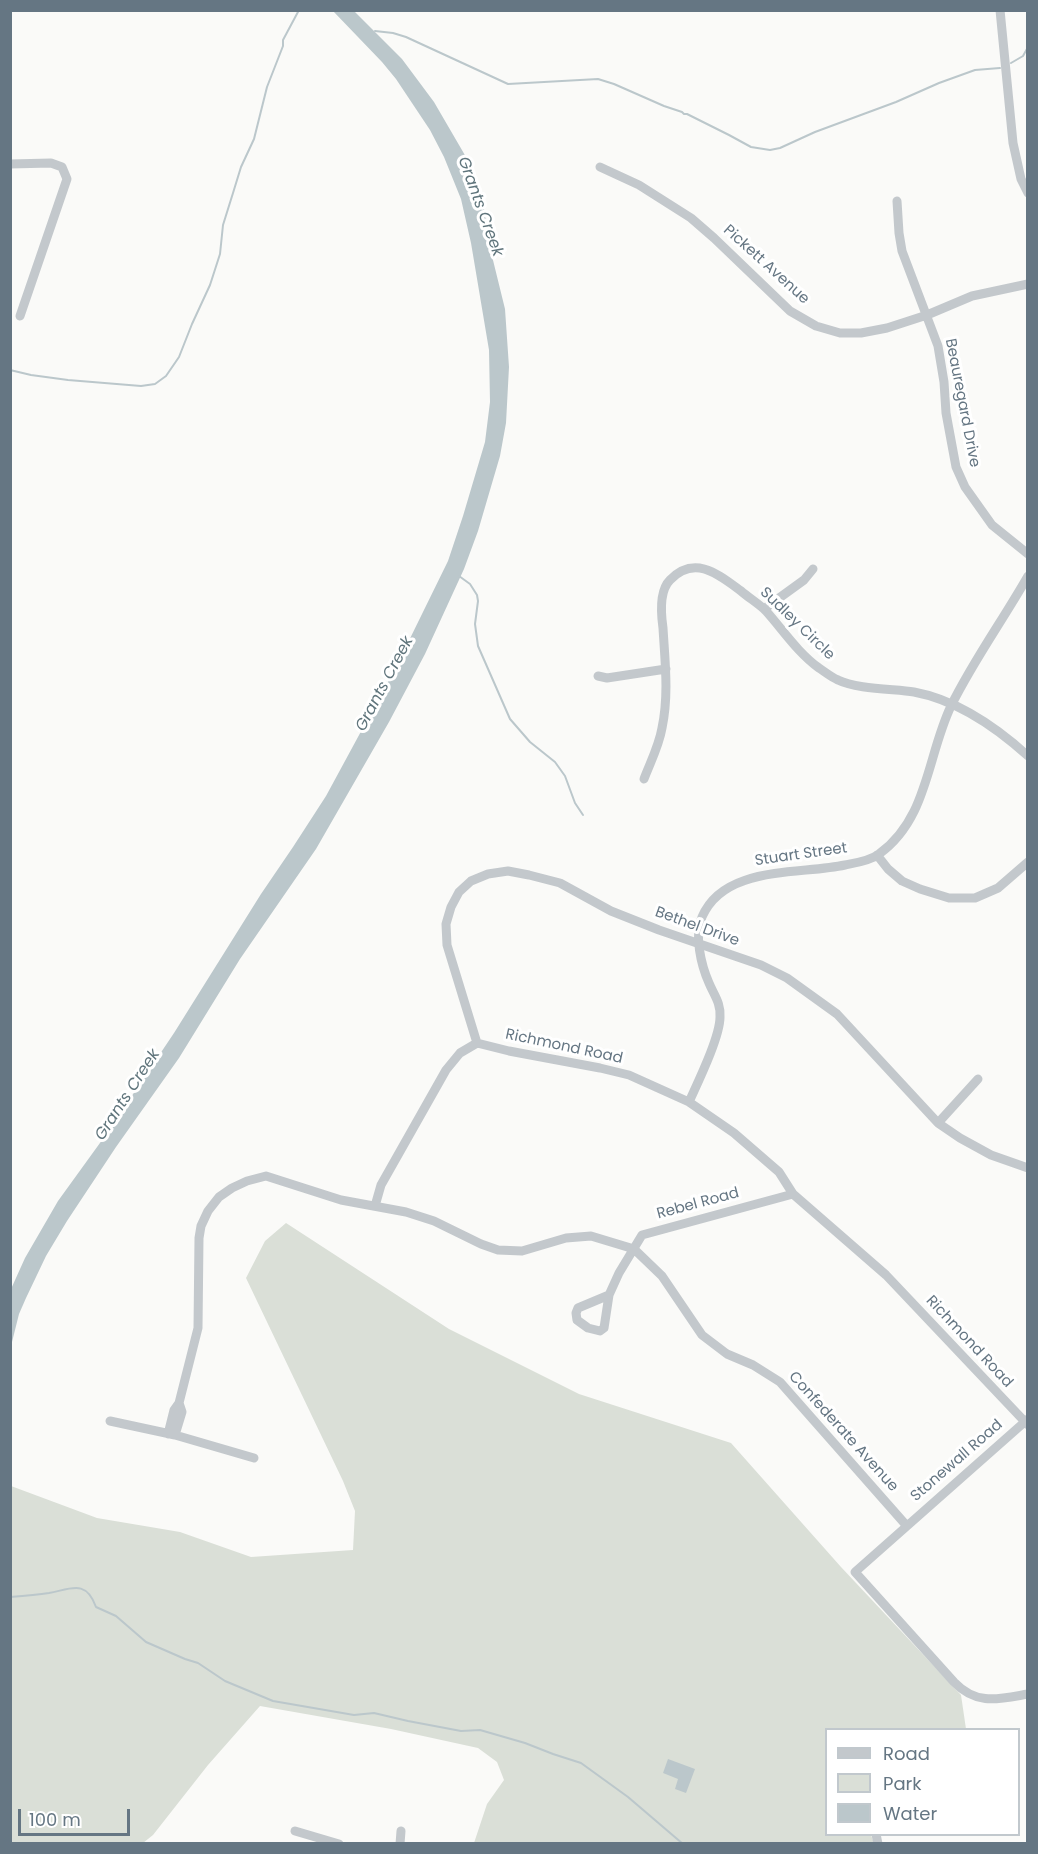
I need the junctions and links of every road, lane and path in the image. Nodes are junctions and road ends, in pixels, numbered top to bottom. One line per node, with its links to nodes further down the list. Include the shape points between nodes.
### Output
1 (1000, 10): 4 (street, via 1013,143)
2 (10, 164): 8 (street, via 51,163 63,167 67,179)
3 (600, 167): 7 (street, Pickett Avenue, via 639,185 691,218 790,311 816,326 840,333 861,333)
4 (1028, 193)
5 (897, 201): 7 (street, Beauregard Drive, via 902,250)
6 (1028, 284): 7 (street, Pickett Avenue, via 972,296)
7 (927, 315): 9 (street, Beauregard Drive, via 938,346 946,413 960,477 993,525)
8 (20, 316)
9 (1028, 554)
10 (813, 569): 12 (street)
11 (1028, 576): 15 (street, Stuart Street)
12 (764, 609): 13 (street, Sudley Circle, via 710,569 693,568 678,573 668,582 663,596); 15 (street, Sudley Circle, via 802,654 839,681 916,693)
13 (666, 669): 14 (street); 17 (street, Sudley Circle, via 662,730)
14 (598, 676)
15 (952, 704): 16 (street, Sudley Circle, via 986,722); 18 (street, Stuart Street, via 939,731 911,820)
16 (1028, 756)
17 (644, 779)
18 (877, 855): 19 (street, via 902,880 949,898 975,898 990,892); 20 (street, Stuart Street, via 826,869 752,877 732,884 702,916)
19 (1028, 862)
20 (700, 945): 21 (street, Bethel Drive, via 539,878 508,871 471,881 459,892 446,924 447,945); 23 (street, Stuart Street, via 720,1018); 24 (street, Bethel Drive, via 787,978 837,1014)
21 (477, 1043): 23 (street, Richmond Road, via 629,1076); 27 (street, via 460,1053 446,1070 381,1185)
22 (978, 1079): 24 (street)
23 (690, 1102): 26 (street, Richmond Road, via 779,1172)
24 (938, 1123): 25 (street, Bethel Drive, via 988,1154)
25 (1028, 1168)
26 (793, 1194): 28 (street, Rebel Road, via 651,1231 642,1235); 31 (street, Richmond Road, via 886,1275)
27 (375, 1206): 28 (street, Confederate Avenue, via 434,1221 498,1250 522,1251 566,1238 591,1236); 32 (street, Confederate Avenue, via 266,1176 239,1184 219,1197 201,1226 198,1328 174,1410)
28 (634, 1250): 29 (street, Rebel Road); 34 (street, Confederate Avenue, via 662,1276 702,1335 727,1354 780,1382)
29 (609, 1295)
30 (110, 1421): 32 (street)
31 (1026, 1422): 34 (street, Stonewall Road)
32 (171, 1435): 33 (street)
33 (254, 1458)
34 (906, 1525): 35 (street, via 855,1572 963,1690 992,1700)
35 (1028, 1694)
36 (295, 1831): 38 (street)
37 (401, 1831): 39 (street)
38 (339, 1844)
39 (400, 1844)

